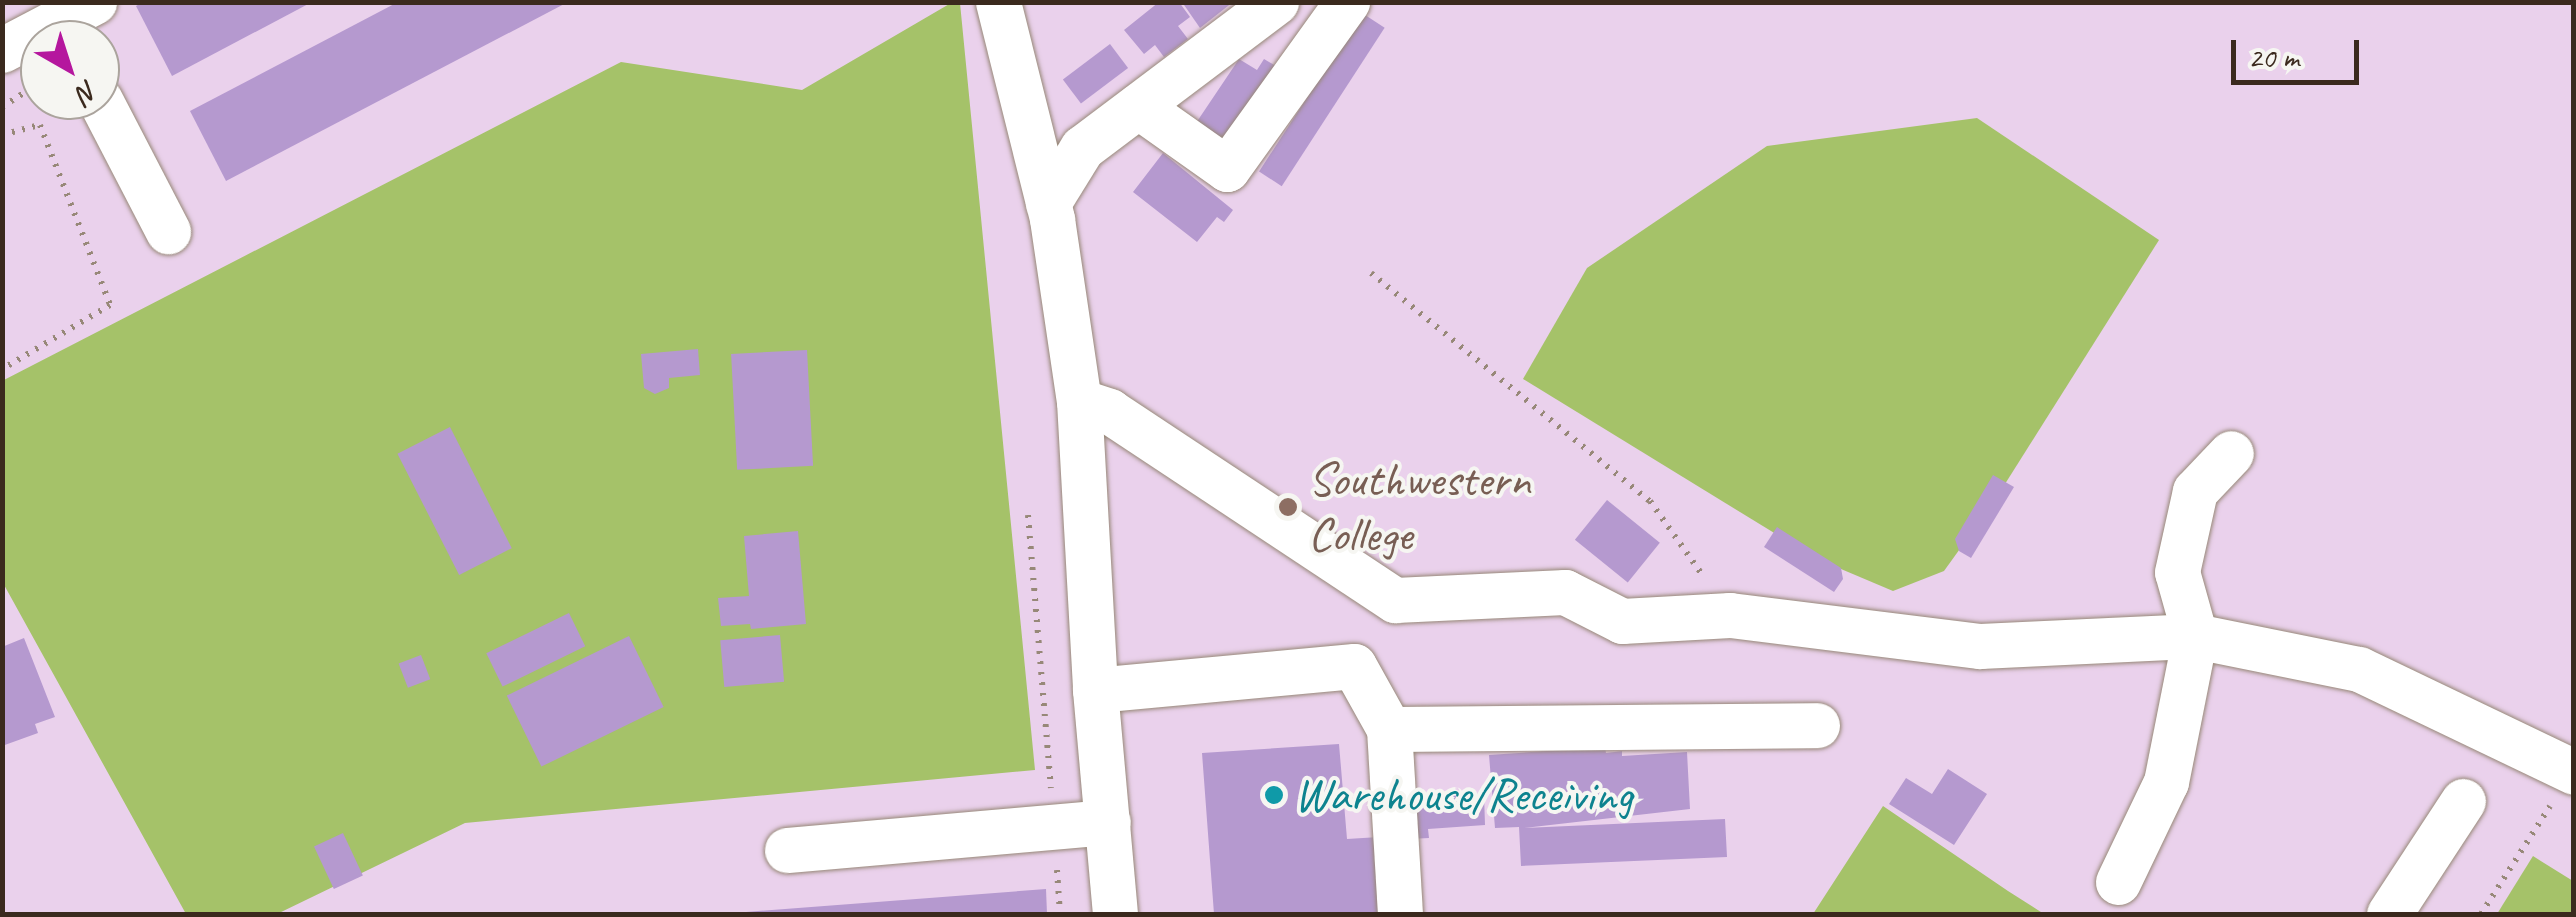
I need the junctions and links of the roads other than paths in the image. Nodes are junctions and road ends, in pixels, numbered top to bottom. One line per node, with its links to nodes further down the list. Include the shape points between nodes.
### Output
1 (998, 2): 6 (lane)
2 (1276, 2): 4 (lane)
3 (1347, 2): 4 (lane, via 1227,169)
4 (1138, 106): 6 (lane, via 1082,148)
5 (110, 120): 7 (lane)
6 (1048, 203): 8 (lane)
7 (168, 231)
8 (1079, 401): 10 (lane, via 1109,410 1395,600 1565,592 1622,621 1730,616 1980,646); 11 (lane)
9 (2231, 452): 10 (lane, via 2196,490 2177,572)
10 (2195, 636): 14 (lane, via 2358,669); 18 (lane, via 2166,782)
11 (1095, 690): 13 (lane, via 1354,666); 16 (lane)
12 (1817, 725): 13 (lane)
13 (1389, 730): 20 (lane)
14 (2566, 782)
15 (2463, 801): 21 (lane)
16 (1108, 822): 17 (lane); 19 (lane)
17 (787, 850)
18 (2118, 882)
19 (1115, 914)
20 (1400, 914)
21 (2389, 914)

